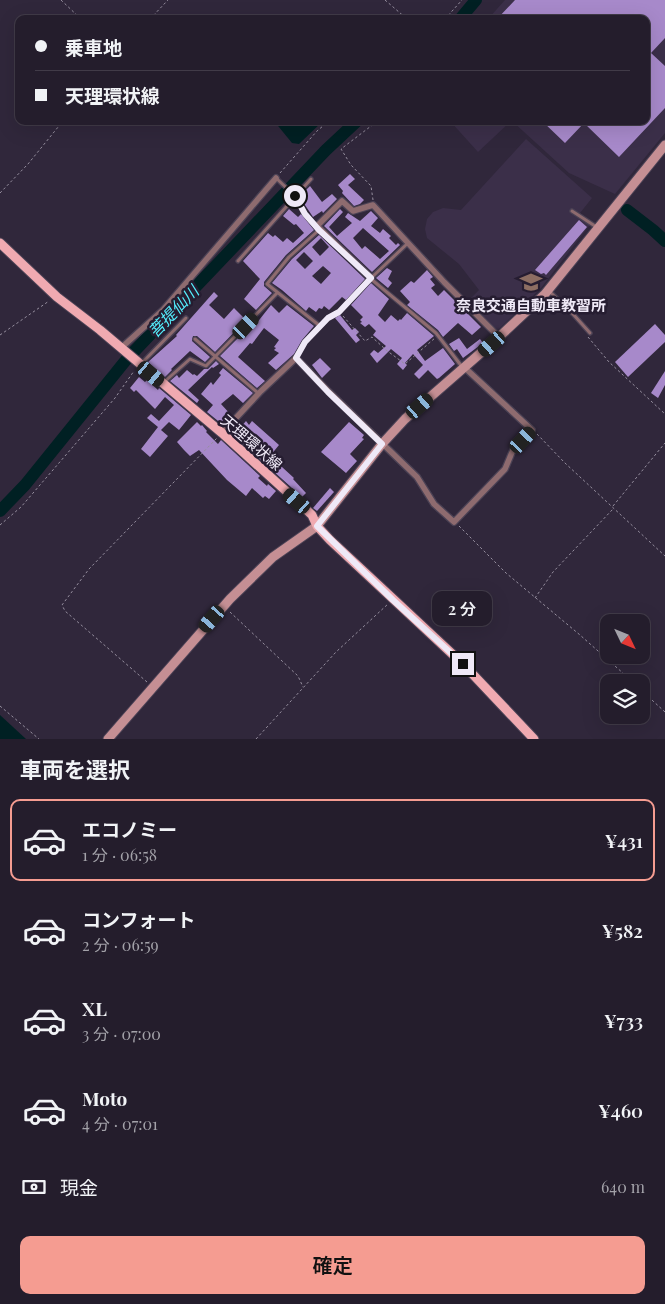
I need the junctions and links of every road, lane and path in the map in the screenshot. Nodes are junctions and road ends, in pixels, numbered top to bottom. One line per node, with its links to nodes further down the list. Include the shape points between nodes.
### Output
1 (61, 0): 5 (path)
2 (168, 0): 6 (path)
3 (385, 0): 7 (path)
4 (462, 0): 8 (path)
5 (77, 15)
6 (154, 15)
7 (402, 15)
8 (449, 15)
9 (60, 125): 15 (path)
10 (324, 125): 13 (path)
11 (372, 125): 17 (path, via 341,149 371,186)
12 (665, 145): 20 (street)
13 (277, 179): 16 (lane); 37 (street, via 163,310)
14 (311, 179): 16 (lane)
15 (0, 193)
16 (295, 195): 19 (lane, via 305,214); 23 (lane)
17 (373, 205): 19 (street, via 353,211 342,201); 22 (street)
18 (572, 211): 20 (lane)
19 (318, 228): 24 (street); 26 (lane, via 267,284)
20 (598, 229): 25 (street)
21 (0, 243): 27 (main road, 天理環状線)
22 (409, 243): 24 (lane); 35 (street)
23 (238, 261)
24 (371, 278): 28 (lane); 34 (lane)
25 (548, 290): 32 (lane); 35 (street)
26 (278, 293): 30 (lane); 38 (lane)
27 (57, 298): 33 (path, via 44,303); 37 (main road, 天理環状線)
28 (339, 312): 30 (lane); 34 (path, via 365,341 372,337 405,364)
29 (186, 318): 40 (lane)
30 (320, 326): 39 (lane)
31 (583, 332): 44 (path, via 614,367)
32 (590, 334)
33 (0, 335)
34 (438, 335): 41 (lane)
35 (499, 338): 41 (street)
36 (195, 339): 38 (lane)
37 (122, 349): 40 (main road, 天理環状線)
38 (215, 356): 42 (lane, via 206,366 190,359); 43 (lane)
39 (296, 358): 43 (street); 48 (street)
40 (139, 364): 42 (main road, 天理環状線); 51 (path, via 115,398 21,507)
41 (464, 368): 45 (street); 48 (street, via 405,419)
42 (162, 383): 46 (main road, 天理環状線)
43 (259, 394): 46 (street)
44 (665, 414)
45 (532, 430): 49 (path); 50 (street, via 514,450 505,469)
46 (222, 433): 52 (main road, 天理環状線, via 312,514); 58 (path, via 89,569 62,605)
47 (665, 443): 49 (path)
48 (382, 444): 50 (street, via 417,477 434,504); 52 (street)
49 (613, 508): 53 (path); 54 (path, via 553,572)
50 (454, 522): 54 (path)
51 (0, 525)
52 (317, 526): 55 (main road, 天理環状線); 56 (street, via 273,557)
53 (665, 556)
54 (535, 598): 57 (path)
55 (393, 600): 59 (path, via 336,652); 66 (main road, 天理環状線, via 463,664)
56 (224, 606): 58 (street); 59 (path, via 298,676)
57 (623, 674)
58 (153, 688): 64 (street)
59 (303, 688): 65 (path)
60 (650, 698): 62 (path)
61 (0, 706): 63 (path)
62 (665, 712)
63 (39, 739)
64 (108, 739)
65 (256, 739)
66 (534, 739)

